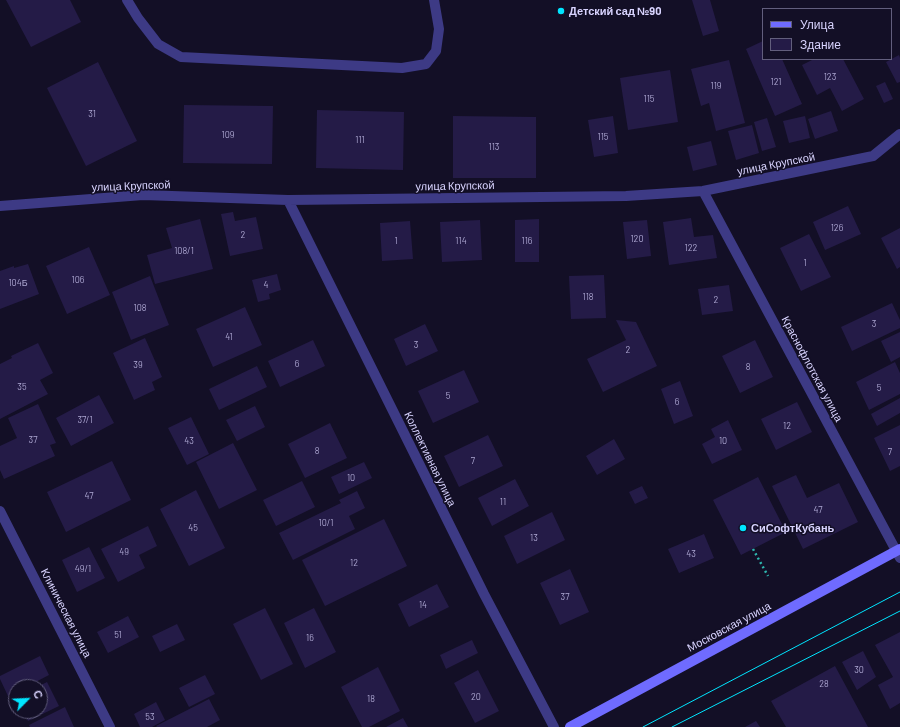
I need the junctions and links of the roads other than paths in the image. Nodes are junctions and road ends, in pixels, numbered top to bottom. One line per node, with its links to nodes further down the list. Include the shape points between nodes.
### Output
1 (127, 0): 2 (street, via 158,44 182,57 402,68 426,64 436,51 439,29)
2 (434, 0)
3 (900, 134): 4 (street, улица Крупской, via 873,156)
4 (703, 191): 5 (street, улица Крупской, via 626,196); 8 (street, Краснофлотская улица)
5 (288, 200): 6 (street, улица Крупской, via 143,195); 10 (street, Коллективная улица, via 484,594)
6 (0, 206)
7 (0, 511): 9 (street, Клиническая улица)
8 (899, 553): 11 (street, Московская улица)
9 (110, 727)
10 (554, 727)
11 (570, 727)

